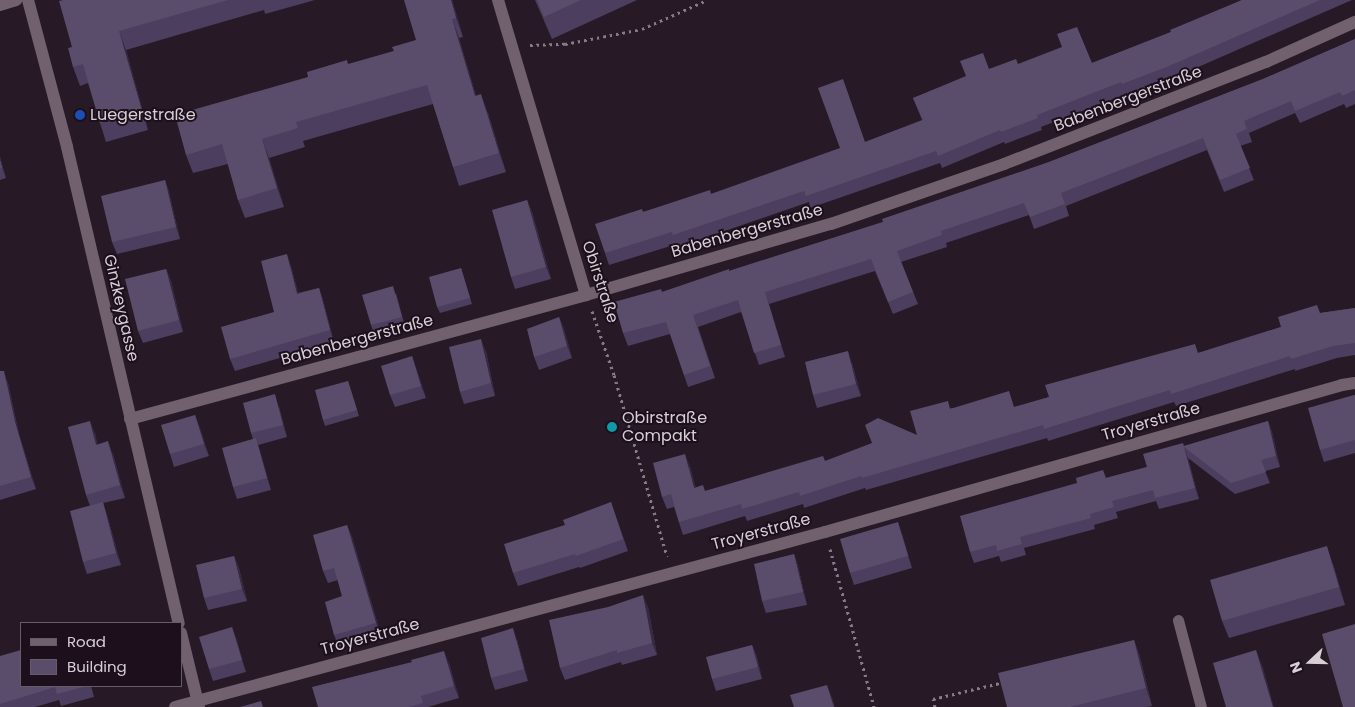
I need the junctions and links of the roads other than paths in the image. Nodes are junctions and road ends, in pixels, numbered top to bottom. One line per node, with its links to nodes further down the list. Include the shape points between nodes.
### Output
1 (16, 0): 4 (street)
2 (28, 0): 8 (street, Ginzkeygasse, via 67,147)
3 (498, 0): 6 (street, Obirstraße)
4 (0, 5)
5 (1355, 22): 6 (street, Babenbergerstraße, via 1266,62 1004,164 831,224)
6 (586, 295): 8 (street, Babenbergerstraße)
7 (1355, 383): 12 (street, Troyerstraße)
8 (130, 419): 10 (street, Ginzkeygasse)
9 (1178, 620): 14 (lane)
10 (179, 622)
11 (182, 637): 12 (street)
12 (198, 704): 13 (street, Troyerstraße)
13 (174, 707)
14 (1201, 707)

